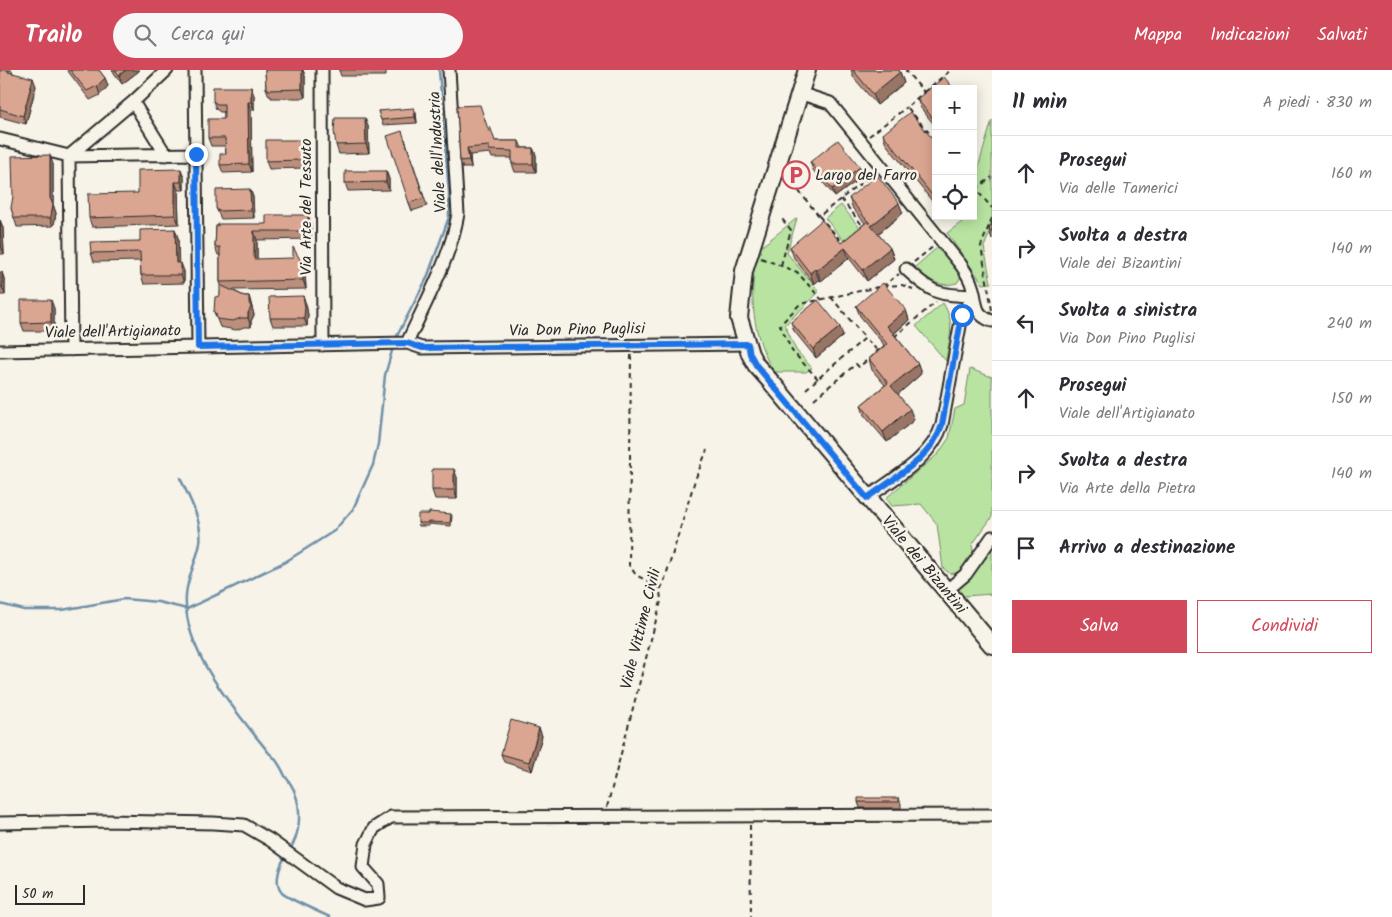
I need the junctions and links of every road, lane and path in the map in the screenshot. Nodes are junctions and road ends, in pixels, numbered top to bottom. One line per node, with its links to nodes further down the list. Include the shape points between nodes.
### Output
1 (167, 70): 10 (street)
2 (195, 70): 15 (street)
3 (322, 70): 46 (street, Via Arte del Tessuto)
4 (449, 70): 44 (street, Viale dell'Industria, via 458,214 454,237)
5 (807, 70): 9 (street, Viale dei Bizantini)
6 (908, 70): 8 (path)
7 (951, 70): 8 (path)
8 (924, 92): 11 (path)
9 (800, 93): 14 (street, via 830,103); 31 (street, Viale dei Bizantini)
10 (133, 102): 16 (street); 17 (street)
11 (907, 107): 12 (path); 14 (path)
12 (932, 136)
13 (0, 139): 17 (street)
14 (861, 142): 18 (street)
15 (196, 154): 16 (street); 49 (street)
16 (166, 155): 17 (street)
17 (69, 156): 50 (street)
18 (882, 167): 23 (path); 29 (street)
19 (992, 177): 21 (path)
20 (793, 184): 25 (path)
21 (977, 188)
22 (977, 190): 24 (path)
23 (840, 199): 25 (path); 28 (path)
24 (992, 208)
25 (819, 216): 30 (path)
26 (992, 218): 40 (path, via 981,246)
27 (782, 220): 32 (path, via 791,230)
28 (865, 228)
29 (941, 240): 33 (path); 37 (street, via 961,265 973,286)
30 (844, 246)
31 (749, 254): 32 (path); 45 (street, Viale dei Bizantini, via 739,318)
32 (780, 265): 39 (path, via 797,272)
33 (906, 269): 34 (path); 36 (street, via 925,286)
34 (884, 286): 35 (path); 38 (path)
35 (918, 290)
36 (944, 295): 37 (street); 43 (path)
37 (974, 296): 41 (street, via 977,309 984,318); 57 (street, via 962,315 938,438 926,454)
38 (831, 297): 39 (path); 42 (path)
39 (821, 300): 53 (path, via 800,304 780,325 792,351)
40 (992, 310)
41 (992, 321)
42 (865, 338): 52 (path); 53 (path)
43 (892, 339)
44 (407, 343): 46 (street, Viale dell'Artigianato); 47 (street, Via Don Pino Puglisi, via 422,348)
45 (748, 344): 47 (street, Via Don Pino Puglisi); 57 (street, Viale dei Bizantini, via 756,365)
46 (323, 345): 49 (street, Viale dell'Artigianato)
47 (631, 345): 59 (path, via 630,565 636,576)
48 (885, 345): 52 (path)
49 (198, 347): 50 (street, Viale dell'Artigianato)
50 (71, 350): 51 (street, Viale dell'Artigianato)
51 (0, 351)
52 (878, 351): 55 (path, via 859,367 856,364)
53 (818, 379): 54 (path)
54 (806, 390)
55 (814, 399)
56 (707, 450): 59 (path, Viale Vittime Civili)
57 (867, 498): 60 (street, Viale dei Bizantini)
58 (992, 537): 60 (street, via 966,574)
59 (660, 590): 64 (path, Viale Vittime Civili, via 661,601)
60 (946, 591): 61 (street, Viale dei Bizantini)
61 (992, 645)
62 (992, 814): 63 (street)
63 (749, 815): 64 (street); 66 (path)
64 (605, 817): 65 (street, via 391,817 374,828 366,844 363,867 378,884 379,898 365,900 336,888 244,824)
65 (0, 823)
66 (752, 917)

